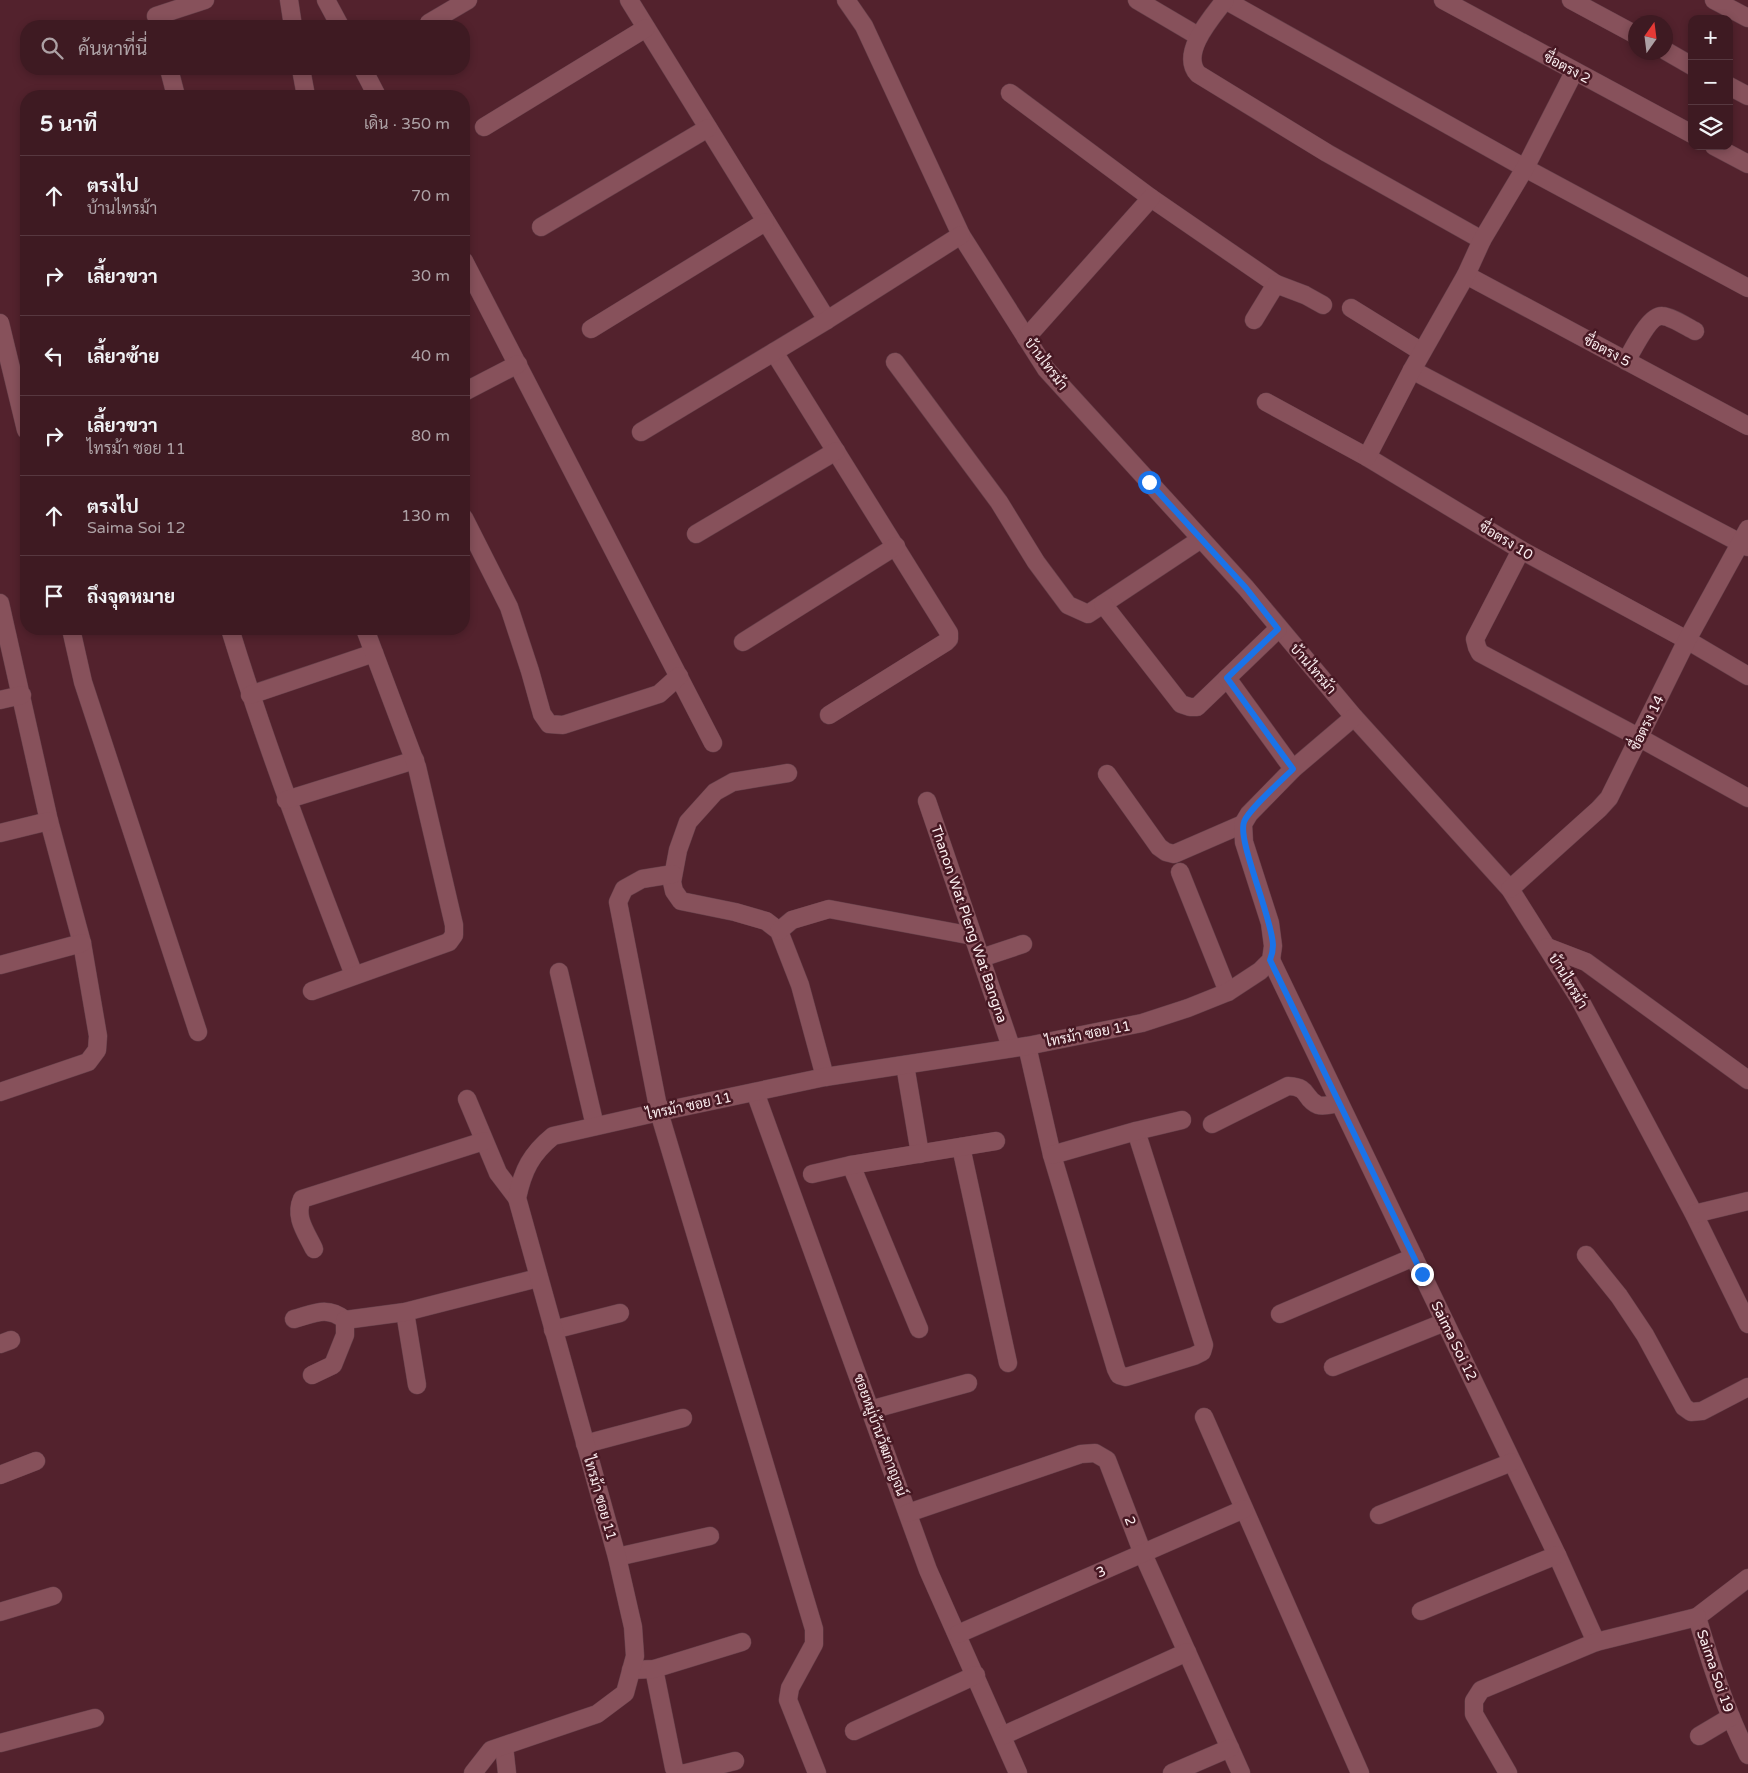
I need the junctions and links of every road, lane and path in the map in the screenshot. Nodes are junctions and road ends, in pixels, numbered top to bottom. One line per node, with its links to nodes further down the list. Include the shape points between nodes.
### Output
1 (205, 0): 12 (street)
2 (289, 0): 14 (street)
3 (326, 0): 15 (street)
4 (468, 0): 16 (street)
5 (629, 0): 17 (street)
6 (846, 0): 41 (street, บ้านไทรม้า, via 867,33)
7 (1137, 0): 19 (street)
8 (1225, 0): 19 (street); 37 (street)
9 (1443, 0): 22 (street, ซื่อตรง 2)
10 (1571, 0): 18 (street)
11 (1714, 0): 13 (street)
12 (156, 14)
13 (1748, 18)
14 (292, 20)
15 (337, 20)
16 (434, 20)
17 (646, 28): 32 (street); 33 (street)
18 (1628, 31)
19 (1198, 36): 42 (street, via 1192,57 1198,74 1326,153)
20 (1673, 55): 21 (street)
21 (1688, 64)
22 (1574, 72): 34 (street, ซื่อตรง 2); 37 (street)
23 (171, 75): 27 (street)
24 (302, 75): 28 (street)
25 (366, 75): 29 (street)
26 (1733, 88): 31 (street)
27 (174, 90)
28 (305, 90)
29 (374, 90)
30 (1010, 93): 38 (street)
31 (1748, 96)
32 (484, 127)
33 (708, 128): 39 (street); 40 (street)
34 (1688, 132)
35 (1722, 150): 36 (street)
36 (1748, 164)
37 (1525, 168): 42 (street); 46 (street)
38 (1151, 198): 45 (street); 54 (street)
39 (765, 222): 49 (street); 52 (street)
40 (541, 227)
41 (961, 235): 49 (street); 54 (street, บ้านไทรม้า)
42 (1482, 240): 44 (street)
43 (470, 272): 59 (street)
44 (1466, 275): 56 (street); 57 (street, ซื่อตรง 5)
45 (1276, 284): 47 (street); 50 (street)
46 (1748, 288)
47 (1323, 305)
48 (1351, 308): 56 (street)
49 (827, 320): 55 (street)
50 (1254, 320)
51 (0, 323): 63 (street)
52 (591, 329)
53 (1695, 331): 57 (street, via 1664,316 1656,317)
54 (1026, 338): 70 (street, บ้านไทรม้า, via 1046,369)
55 (774, 352): 65 (street); 66 (street)
56 (1422, 352): 60 (street)
57 (1626, 361): 64 (street, ซื่อตรง 5)
58 (895, 362): 75 (street, via 998,502 1068,605 1088,614)
59 (518, 364): 61 (street); 83 (street)
60 (1412, 370): 67 (street); 71 (street)
61 (470, 389)
62 (1266, 402): 67 (street, ซื่อตรง 10)
63 (20, 405)
64 (1748, 426)
65 (641, 432)
66 (836, 451): 69 (street); 72 (street)
67 (1367, 457): 73 (street, ซื่อตรง 10)
68 (470, 530): 83 (street, via 509,607 542,714 549,724 562,725 658,694)
69 (696, 534)
70 (1201, 539): 75 (street); 76 (street, บ้านไทรม้า)
71 (1746, 540): 80 (street, ซื่อตรง 14)
72 (896, 546): 81 (street); 89 (street, via 949,633 949,639)
73 (1521, 550): 80 (street, ซื่อตรง 10); 91 (street, via 1475,639 1480,653)
74 (0, 603): 87 (street)
75 (1103, 604): 85 (street, via 1180,704 1197,707)
76 (1278, 629): 85 (street); 90 (street, บ้านไทรม้า)
77 (72, 635): 118 (street, via 83,682)
78 (232, 635): 86 (street)
79 (367, 635): 82 (street)
80 (1687, 640): 84 (street, ซื่อตรง 10); 91 (street, ซื่อตรง 14)
81 (743, 642)
82 (374, 653): 86 (street); 93 (street)
83 (679, 676): 92 (street)
84 (1748, 676)
85 (1227, 678): 94 (street)
86 (250, 694): 98 (street)
87 (22, 695): 88 (street); 100 (street)
88 (0, 700)
89 (829, 715)
90 (1354, 717): 94 (street); 105 (street, บ้านไทรม้า)
91 (1640, 738): 97 (street); 105 (street, ซื่อตรง 14, via 1609,798)
92 (713, 743)
93 (415, 760): 98 (street); 115 (street, via 454,934 449,942)
94 (1293, 769): 101 (street)
95 (788, 773): 104 (street, via 733,782 715,792 688,822)
96 (1107, 774): 101 (street, via 1159,847 1166,852 1174,854)
97 (1748, 798)
98 (286, 800): 115 (street)
99 (927, 801): 107 (street, Thanon Wat Pleng Wat Bangna)
100 (49, 821): 102 (street); 108 (street)
101 (1243, 824): 112 (street, via 1244,842 1270,923 1273,946)
102 (0, 833)
103 (1180, 872): 117 (street)
104 (673, 874): 106 (street, via 674,891 681,901 766,921); 127 (street, via 642,879 624,889 618,902)
105 (1510, 888): 110 (street, บ้านไทรม้า)
106 (779, 931): 107 (street, via 792,920 830,909); 121 (street, via 800,985)
107 (973, 936): 111 (street, Thanon Wat Pleng Wat Bangna)
108 (82, 943): 113 (street); 123 (street, via 98,1036 97,1050 88,1062)
109 (1023, 944): 111 (street)
110 (1547, 946): 122 (street, via 1586,962); 141 (street, บ้านไทรม้า, via 1580,1000)
111 (981, 958): 119 (street, Thanon Wat Pleng Wat Bangna)
112 (1270, 960): 117 (street, ไทรม้า ซอย 11, via 1260,971); 126 (street, Saima Soi 12)
113 (0, 965)
114 (559, 972): 130 (street)
115 (354, 976): 116 (street)
116 (312, 991)
117 (1228, 992): 119 (street, ไทรม้า ซอย 11, via 1142,1023)
118 (198, 1032)
119 (1019, 1047): 120 (street, ไทรม้า ซอย 11); 136 (street, Thanon Wat Pleng Wat Bangna)
120 (905, 1066): 121 (street, ไทรม้า ซอย 11); 135 (street)
121 (825, 1077): 124 (street, ไทรม้า ซอย 11)
122 (1748, 1080)
123 (0, 1092)
124 (755, 1092): 127 (street, ไทรม้า ซอย 11); 161 (street, ซอยหมู่บ้านวัฒกาญจน์)
125 (467, 1100): 132 (street)
126 (1339, 1103): 129 (street, via 1318,1105 1304,1089 1288,1086); 144 (street, Saima Soi 12)
127 (659, 1112): 130 (street, ไทรม้า ซอย 11); 201 (street, via 814,1629 814,1644 790,1688 788,1700)
128 (1182, 1120): 131 (street)
129 (1212, 1124)
130 (595, 1126): 139 (street, ไทรม้า ซอย 11, via 554,1136 540,1147 526,1166)
131 (1136, 1131): 136 (street); 136 (street, Thanon Wat Pleng Wat Bangna, via 1204,1345 1202,1352 1194,1356 1126,1377 1119,1375 1116,1369)
132 (484, 1140): 139 (street, via 498,1173); 142 (street, via 302,1199 299,1217)
133 (996, 1141): 134 (street)
134 (961, 1147): 135 (street); 155 (street)
135 (920, 1154): 137 (street)
136 (1052, 1155)
137 (851, 1165): 138 (street); 153 (street)
138 (812, 1174)
139 (517, 1198): 145 (street, ไทรม้า ซอย 11)
140 (1748, 1201): 141 (street)
141 (1694, 1214): 152 (street, บ้านไทรม้า)
142 (314, 1249)
143 (1586, 1255): 160 (street, via 1619,1296 1684,1406 1691,1412 1702,1410)
144 (1414, 1257): 148 (street); 151 (street, Saima Soi 12)
145 (538, 1278): 146 (street); 154 (street, ไทรม้า ซอย 11)
146 (405, 1312): 150 (street); 159 (street)
147 (620, 1313): 154 (street)
148 (1280, 1314)
149 (294, 1319): 150 (street, via 324,1311 337,1313)
150 (344, 1320): 157 (street, via 345,1335 333,1365)
151 (1445, 1322): 156 (street); 166 (street, Saima Soi 12)
152 (1748, 1324)
153 (919, 1329)
154 (553, 1330): 164 (street, ไทรม้า ซอย 11)
155 (1008, 1364)
156 (1333, 1367)
157 (312, 1375)
158 (968, 1383): 161 (street)
159 (417, 1385)
160 (1748, 1387)
161 (870, 1410): 169 (street, ซอยหมู่บ้านวัฒกาญจน์)
162 (1204, 1417): 168 (street)
163 (684, 1418): 164 (street)
164 (585, 1444): 174 (street, ไทรม้า ซอย 11)
165 (36, 1461): 167 (street)
166 (1512, 1462): 170 (street); 173 (street, Saima Soi 12)
167 (0, 1475)
168 (1244, 1510): 172 (street, 3); 205 (street)
169 (908, 1513): 172 (street, 2, via 1081,1454 1095,1453 1107,1460); 180 (street, ซอยหมู่บ้านวัฒกาญจน์, via 928,1570)
170 (1379, 1515)
171 (710, 1536): 174 (street)
172 (1143, 1554): 180 (street, 3); 183 (street, 2)
173 (1557, 1555): 177 (street); 182 (street, Saima Soi 12)
174 (617, 1557): 185 (street, ไทรม้า ซอย 11, via 633,1626 635,1656)
175 (1748, 1578): 179 (street, Saima Soi 19)
176 (53, 1596): 178 (street)
177 (1421, 1610)
178 (0, 1612)
179 (1697, 1618): 182 (street); 187 (street, Saima Soi 19)
180 (958, 1634): 186 (street, ซอยหมู่บ้านวัฒกาญจน์)
181 (742, 1642): 184 (street)
182 (1596, 1642): 206 (street, via 1481,1690 1474,1701 1474,1714)
183 (1188, 1652): 190 (street); 194 (street, 2)
184 (654, 1669): 185 (street); 199 (street, via 674,1768)
185 (631, 1670): 193 (street, ไทรม้า ซอย 11, via 625,1693 597,1714)
186 (976, 1675): 189 (street); 190 (street, ซอยหมู่บ้านวัฒกาญจน์)
187 (1731, 1717): 191 (street); 195 (street, Saima Soi 19)
188 (96, 1718): 192 (street)
189 (854, 1730)
190 (1002, 1736): 202 (street, ซอยหมู่บ้านวัฒกาญจน์)
191 (1699, 1736)
192 (0, 1743)
193 (504, 1746): 197 (street, ไทรม้า ซอย 11, via 491,1750); 198 (street)
194 (1230, 1748): 203 (street); 204 (street, 2)
195 (1748, 1755)
196 (735, 1761): 200 (street)
197 (473, 1773)
198 (507, 1773)
199 (682, 1773)
200 (686, 1773)
201 (817, 1773)
202 (1017, 1773)
203 (1172, 1773)
204 (1241, 1773)
205 (1360, 1773)
206 (1508, 1773)

